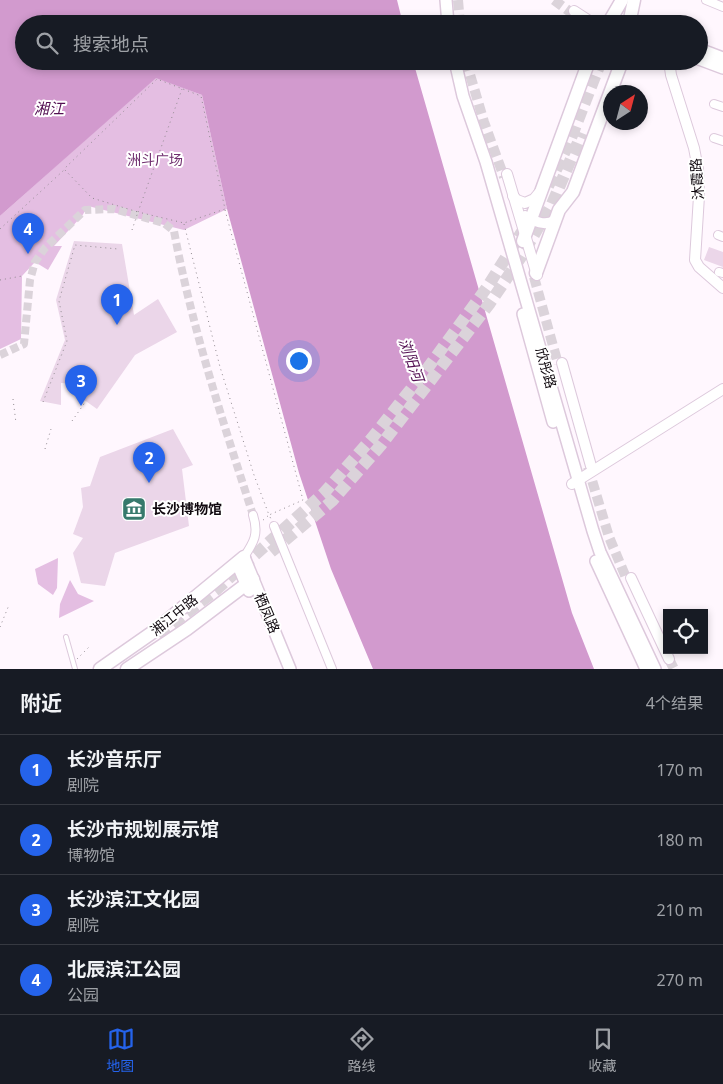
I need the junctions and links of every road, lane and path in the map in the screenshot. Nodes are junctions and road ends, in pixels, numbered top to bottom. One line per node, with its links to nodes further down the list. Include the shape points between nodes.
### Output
1 (438, 0): 7 (main road)
2 (446, 0): 8 (main road)
3 (622, 0): 9 (main road)
4 (634, 0): 10 (main road)
5 (706, 0): 6 (street)
6 (723, 7)
7 (439, 15)
8 (447, 15)
9 (612, 15)
10 (631, 15)
11 (708, 52): 12 (main road)
12 (723, 58)
13 (708, 62): 14 (main road)
14 (723, 68)
15 (449, 70): 56 (main road, 欣彤路)
16 (457, 70): 56 (main road, 欣彤路, via 489,172)
17 (586, 70): 28 (main road)
18 (619, 70): 34 (main road, via 573,192)
19 (670, 70): 44 (street, 沐霞路, via 698,169 695,260)
20 (674, 70): 43 (street, 沐霞路, via 701,168 703,203 698,259)
21 (182, 88): 26 (path, via 157,79); 30 (path, via 201,96); 32 (path)
22 (714, 104): 23 (street)
23 (723, 107)
24 (714, 138): 25 (street)
25 (723, 141)
26 (64, 169): 32 (path, via 92,198); 36 (path)
27 (506, 175): 29 (street)
28 (542, 188): 29 (street, via 534,199 526,203); 33 (main road)
29 (512, 198): 31 (street); 38 (street)
30 (225, 209): 35 (path); 58 (path, via 303,500)
31 (518, 210): 33 (street); 38 (street)
32 (138, 212): 35 (path); 37 (path)
33 (531, 220): 34 (street, via 548,224); 38 (main road)
34 (555, 220): 40 (main road)
35 (184, 223): 58 (path, via 220,367)
36 (0, 228)
37 (132, 230)
38 (524, 238): 40 (street)
39 (118, 248): 50 (path, via 75,245 59,301 68,341)
40 (536, 275)
41 (22, 276): 42 (path)
42 (0, 280)
43 (723, 284)
44 (723, 288)
45 (560, 363): 55 (street)
46 (723, 389): 56 (street)
47 (723, 394): 56 (street)
48 (13, 399): 52 (path)
49 (86, 401): 51 (path)
50 (44, 402)
51 (72, 421)
52 (16, 423)
53 (51, 429): 54 (path)
54 (45, 449)
55 (589, 467)
56 (575, 484): 76 (main road, 欣彤路, via 593,555); 77 (main road, 欣彤路, via 600,552)
57 (254, 515): 59 (street)
58 (269, 515): 59 (path); 60 (path)
59 (257, 525): 61 (street, via 255,542)
60 (274, 526): 75 (street)
61 (240, 560): 63 (main road, 栖凤路); 71 (main road, 湘江中路, via 153,632)
62 (629, 579): 68 (street)
63 (250, 582): 72 (main road, 湘江中路); 73 (main road, 栖凤路); 74 (main road, 栖凤路)
64 (9, 605): 65 (path)
65 (0, 627)
66 (66, 637): 69 (lane)
67 (90, 646): 69 (path)
68 (666, 660)
69 (73, 663): 70 (lane)
70 (75, 669)
71 (100, 669)
72 (127, 669)
73 (282, 669)
74 (290, 669)
75 (332, 669)
76 (646, 669)
77 (655, 669)

